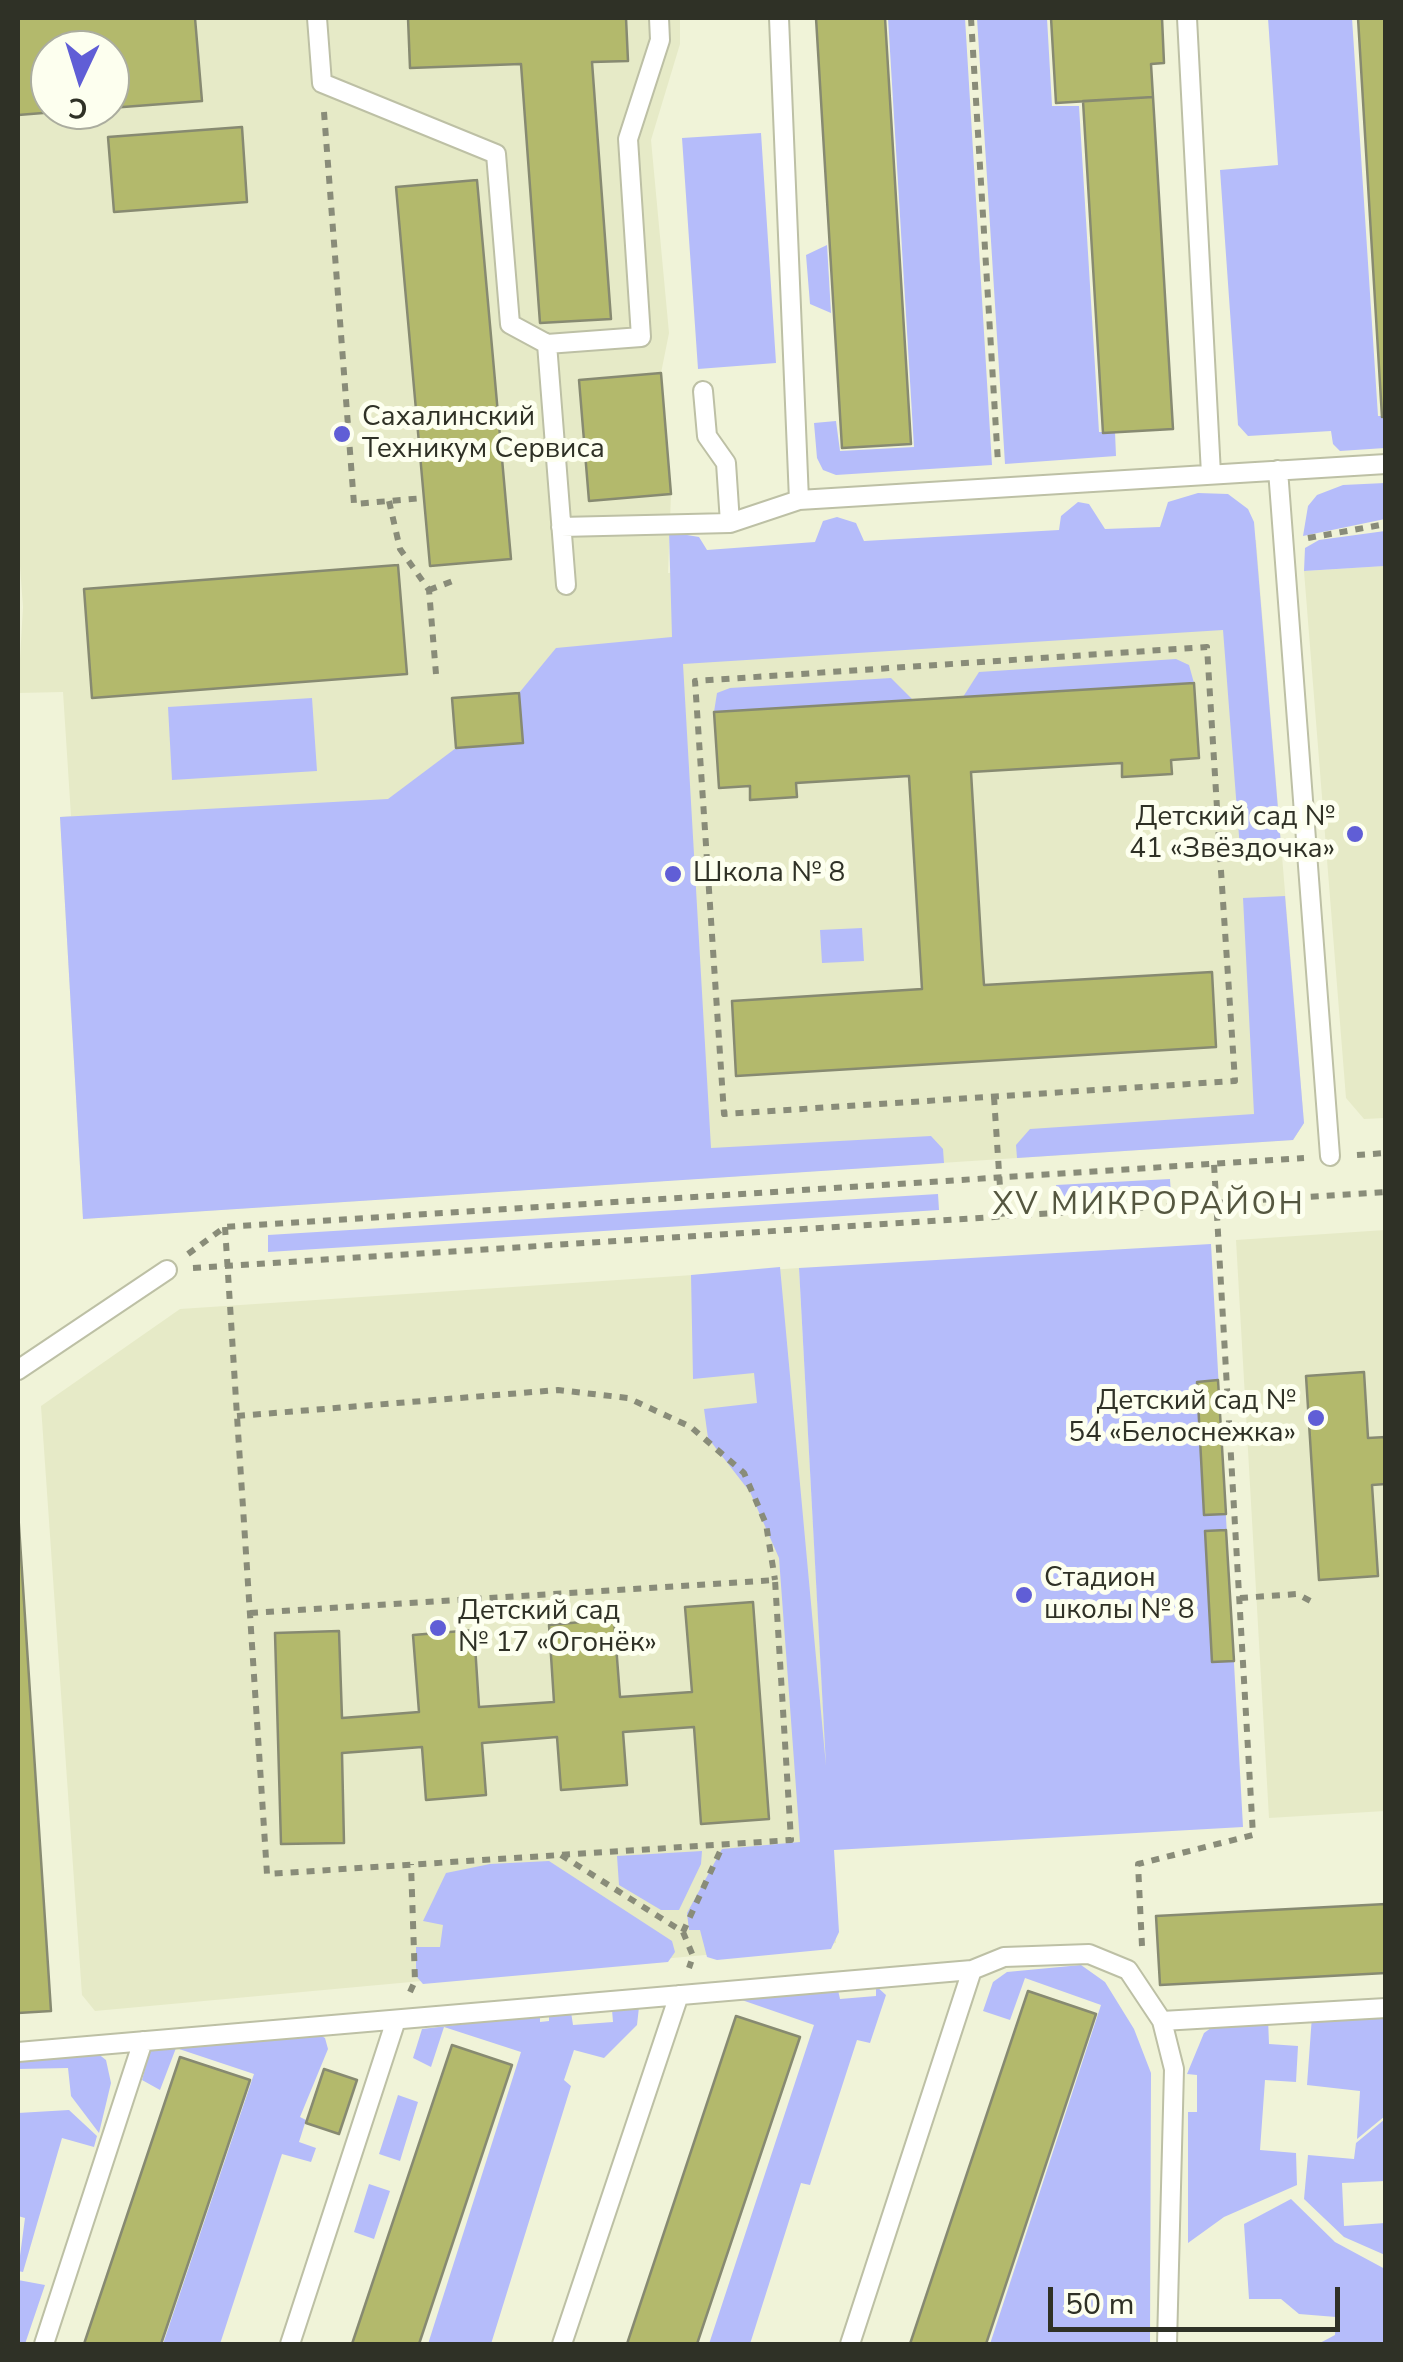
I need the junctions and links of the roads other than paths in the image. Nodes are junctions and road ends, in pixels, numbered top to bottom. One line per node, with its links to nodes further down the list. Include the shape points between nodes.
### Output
1 (317, 18): 5 (lane, via 322,84 496,154 510,324)
2 (659, 18): 5 (lane, via 660,40 628,139 641,337)
3 (779, 18): 10 (lane)
4 (1187, 18): 9 (lane)
5 (547, 344): 12 (lane)
6 (703, 390): 11 (lane, via 707,436 726,463)
7 (1386, 464): 8 (lane)
8 (1278, 470): 9 (lane); 14 (lane)
9 (1211, 474): 10 (lane)
10 (799, 500): 11 (lane)
11 (730, 523): 12 (lane)
12 (561, 528): 13 (lane)
13 (566, 586)
14 (1330, 1156)
15 (166, 1270): 16 (lane)
16 (18, 1370)
17 (972, 1970): 18 (lane); 21 (lane, via 1004,1957 1090,1954 1128,1970); 27 (lane)
18 (679, 1995): 20 (lane); 26 (lane)
19 (1386, 2008): 21 (lane)
20 (396, 2020): 22 (lane); 25 (lane)
21 (1162, 2021): 28 (lane, via 1174,2069)
22 (143, 2041): 23 (lane); 24 (lane)
23 (18, 2052)
24 (44, 2344)
25 (290, 2344)
26 (562, 2344)
27 (850, 2344)
28 (1167, 2344)

